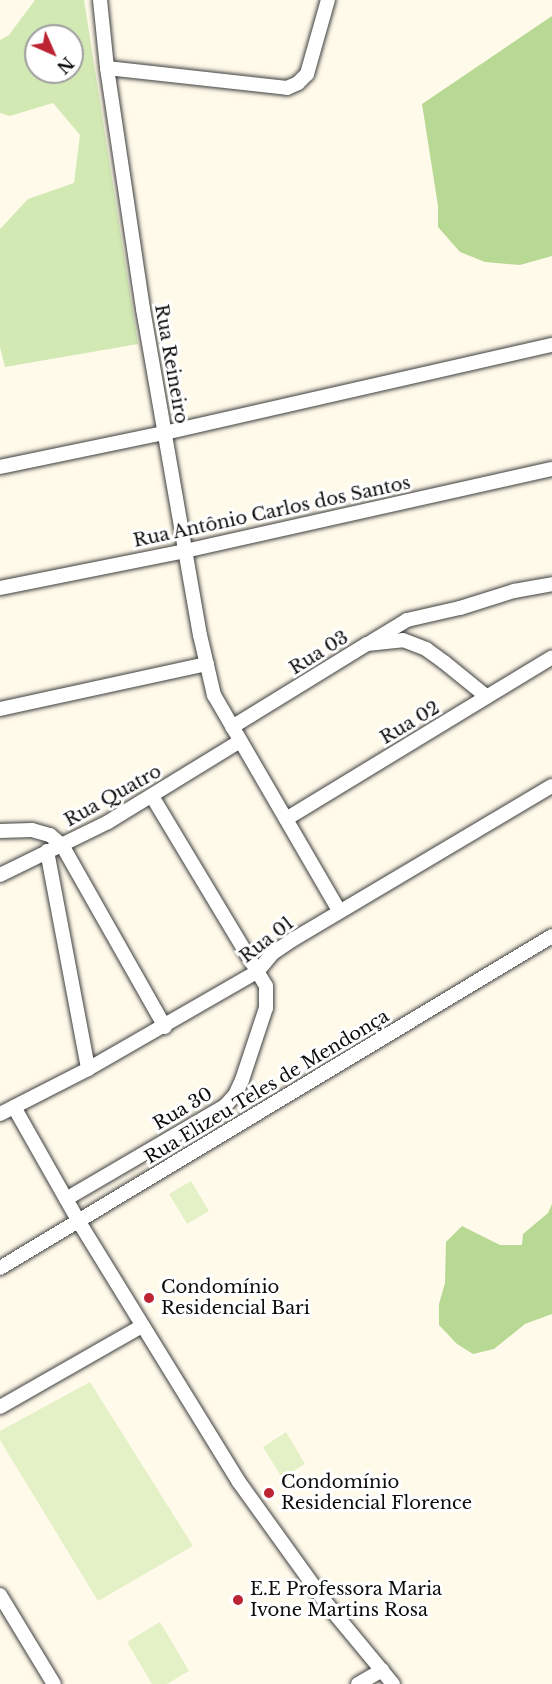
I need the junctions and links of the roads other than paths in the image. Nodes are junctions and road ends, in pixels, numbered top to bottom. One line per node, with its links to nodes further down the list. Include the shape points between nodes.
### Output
1 (100, 0): 3 (street, Rua Reineiro)
2 (328, 0): 3 (street, via 307,74 287,88)
3 (107, 68): 5 (street, Rua Reineiro)
4 (552, 345): 5 (street)
5 (164, 433): 6 (street); 8 (street, Rua Reineiro)
6 (0, 467)
7 (552, 469): 8 (street, Rua Antônio Carlos dos Santos)
8 (185, 550): 10 (street, Rua Antônio Carlos dos Santos); 13 (street, Rua Reineiro)
9 (552, 584): 11 (street, via 407,620)
10 (0, 588)
11 (367, 644): 14 (street, Rua 03, via 403,640 426,649); 16 (street, Rua 03)
12 (552, 657): 14 (street, Rua 02)
13 (207, 664): 15 (street); 16 (street, Rua Reineiro, via 214,696)
14 (487, 698): 20 (street, Rua 02)
15 (0, 709)
16 (232, 727): 17 (street, Rua Reineiro)
17 (240, 741): 19 (street, Rua Quatro); 20 (street, Rua Reineiro)
18 (552, 786): 25 (street, Rua 01)
19 (152, 796): 22 (street, Rua Quatro); 27 (street, Rua 30)
20 (286, 819): 25 (street, Rua Reineiro)
21 (0, 831): 22 (street, via 32,830 50,835)
22 (62, 845): 23 (street, Rua Quatro); 28 (street)
23 (47, 851): 24 (street, Rua Quatro); 29 (street)
24 (0, 875)
25 (339, 912): 27 (street, Rua 01, via 273,952)
26 (552, 936): 33 (street, Rua Elizeu Teles de Mendonça)
27 (257, 972): 28 (street, Rua 01); 32 (street, Rua 30, via 266,986 266,1008 235,1095 225,1106)
28 (165, 1027): 29 (street, Rua 01)
29 (88, 1069): 30 (street, Rua 01)
30 (14, 1107): 31 (street, Rua 01); 32 (street)
31 (0, 1114)
32 (66, 1199): 33 (street)
33 (79, 1222): 34 (street, Rua Elizeu Teles de Mendonça); 35 (street)
34 (0, 1268)
35 (142, 1326): 36 (street); 38 (street, via 239,1482 326,1603)
36 (0, 1407)
37 (0, 1595): 39 (street)
38 (382, 1670): 40 (street); 41 (street)
39 (54, 1684)
40 (358, 1684)
41 (393, 1684)

